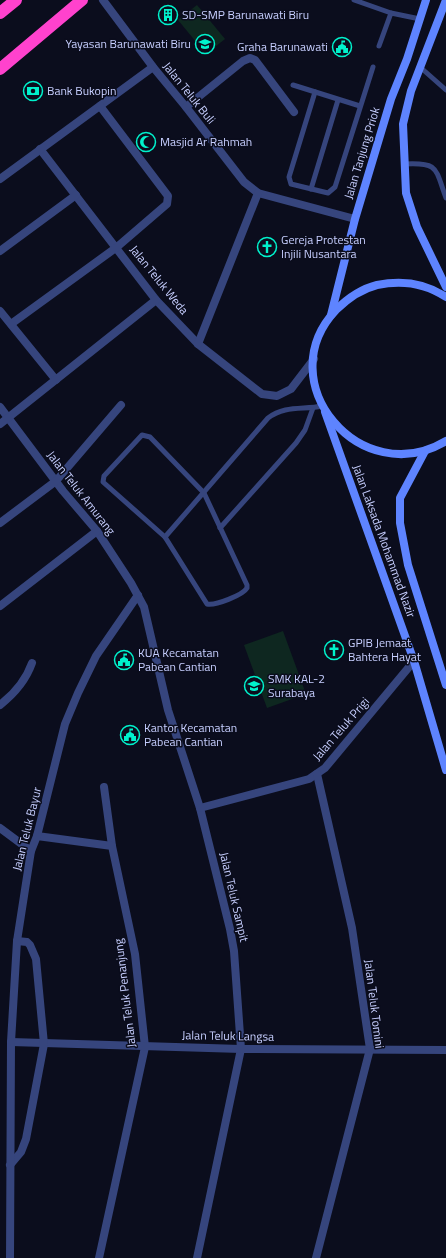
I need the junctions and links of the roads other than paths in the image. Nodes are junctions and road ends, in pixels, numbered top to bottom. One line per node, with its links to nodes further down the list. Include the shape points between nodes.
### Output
1 (16, 0): 7 (highway)
2 (82, 0): 14 (highway)
3 (103, 0): 11 (street, Jalan Teluk Buli)
4 (354, 0): 8 (lane)
5 (426, 0): 9 (main road, Jalan Tanjung Priok)
6 (446, 0): 13 (main road)
7 (0, 13)
8 (391, 13): 9 (lane); 10 (lane)
9 (420, 19): 30 (main road, Jalan Tanjung Priok, via 391,99)
10 (379, 46)
11 (153, 67): 19 (street); 21 (street, Jalan Teluk Buli)
12 (372, 67): 20 (lane)
13 (420, 67): 16 (lane); 24 (main road, via 403,124)
14 (0, 69)
15 (292, 85): 17 (lane)
16 (446, 90)
17 (316, 92): 18 (lane); 26 (lane, via 289,177 291,184)
18 (338, 100): 20 (lane); 26 (lane)
19 (100, 106): 23 (street); 31 (street, via 168,196 164,208)
20 (360, 106): 26 (lane, via 335,187 328,193)
21 (186, 107): 22 (street, via 250,58 255,60); 27 (street, Jalan Teluk Buli, via 244,182)
22 (294, 112)
23 (40, 149): 25 (street); 28 (street, Jalan Teluk Weda)
24 (404, 164): 29 (lane, via 425,163 432,166); 33 (main road, via 406,193 416,227)
25 (0, 179)
26 (310, 189)
27 (258, 193): 30 (street, Jalan Teluk Buli); 39 (street)
28 (76, 195): 31 (street, Jalan Teluk Weda); 32 (street)
29 (446, 198)
30 (355, 219): 37 (main road, Jalan Tanjung Priok)
31 (116, 247): 35 (street, Jalan Teluk Weda); 38 (street)
32 (0, 251)
33 (446, 287)
34 (446, 297): 37 (main road, via 423,286 406,282 389,283 357,293)
35 (156, 300): 39 (street, Jalan Teluk Weda); 41 (street)
36 (0, 311): 38 (street)
37 (331, 315): 40 (main road, Jalan Laksada Mohammad Nazir, via 317,343)
38 (11, 324): 41 (street)
39 (198, 344): 40 (street, Jalan Teluk Weda, via 262,394 269,396 277,396 291,389)
40 (314, 359): 45 (main road, Jalan Laksada Mohammad Nazir, via 316,391)
41 (56, 380): 46 (street)
42 (121, 405): 50 (street)
43 (0, 407): 46 (street, Jalan Teluk Amurang)
44 (313, 408): 45 (lane); 51 (lane, via 288,408 273,414); 53 (lane, via 305,430 296,443)
45 (324, 409): 49 (main road, via 335,425 347,436 366,447 393,454); 58 (main road, Jalan Laksada Mohammad Nazir)
46 (8, 417): 47 (street); 50 (street, Jalan Teluk Amurang)
47 (0, 424)
48 (446, 441): 49 (main road)
49 (425, 450): 60 (main road, Jalan Laksada Mohammad Nazir, via 400,498 400,524 408,565)
50 (56, 481): 52 (street); 54 (street, Jalan Teluk Amurang)
51 (204, 493): 53 (lane); 55 (lane); 55 (lane, via 146,435 138,437 104,476 103,482)
52 (0, 523)
53 (220, 528): 55 (lane, via 247,588 242,594 214,605 207,604)
54 (97, 531): 56 (street, Jalan Teluk Amurang); 57 (street)
55 (165, 537)
56 (138, 595): 65 (street, Jalan Teluk Sampit, via 144,607 168,710); 67 (street, Jalan Teluk Bayur, via 96,656 78,692 65,724)
57 (0, 606)
58 (414, 660): 62 (main road, Jalan Laksada Mohammad Nazir); 63 (street, Jalan Teluk Prigi, via 325,768)
59 (32, 662): 61 (street, via 13,694)
60 (446, 685)
61 (0, 705)
62 (446, 770)
63 (317, 774): 65 (street, Jalan Teluk Prigi, via 309,779); 75 (street, Jalan Teluk Tomini, via 352,928)
64 (104, 787): 68 (street, Jalan Teluk Penanjung)
65 (200, 808): 74 (street, Jalan Teluk Sampit, via 234,951)
66 (0, 828): 69 (street)
67 (37, 836): 68 (street); 69 (street, Jalan Teluk Bayur)
68 (112, 846): 73 (street, Jalan Teluk Penanjung, via 135,954)
69 (31, 851): 70 (street, Jalan Teluk Bayur)
70 (17, 941): 71 (street, Jalan Teluk Bayur); 72 (street, via 30,944 36,959)
71 (11, 1042): 72 (street, Jalan Teluk Langsa); 77 (street, Jalan Teluk Bayur)
72 (44, 1044): 73 (street, Jalan Teluk Langsa); 77 (street, via 26,1139 22,1152)
73 (145, 1047): 74 (street, Jalan Teluk Langsa); 79 (street, Jalan Teluk Penanjung)
74 (241, 1049): 75 (street, Jalan Teluk Langsa); 80 (street, Jalan Teluk Sampit)
75 (370, 1049): 76 (street, Jalan Teluk Langsa); 81 (street, Jalan Teluk Tomini)
76 (446, 1050)
77 (10, 1165): 78 (street, Jalan Teluk Bayur)
78 (10, 1258)
79 (99, 1258)
80 (197, 1258)
81 (316, 1258)

